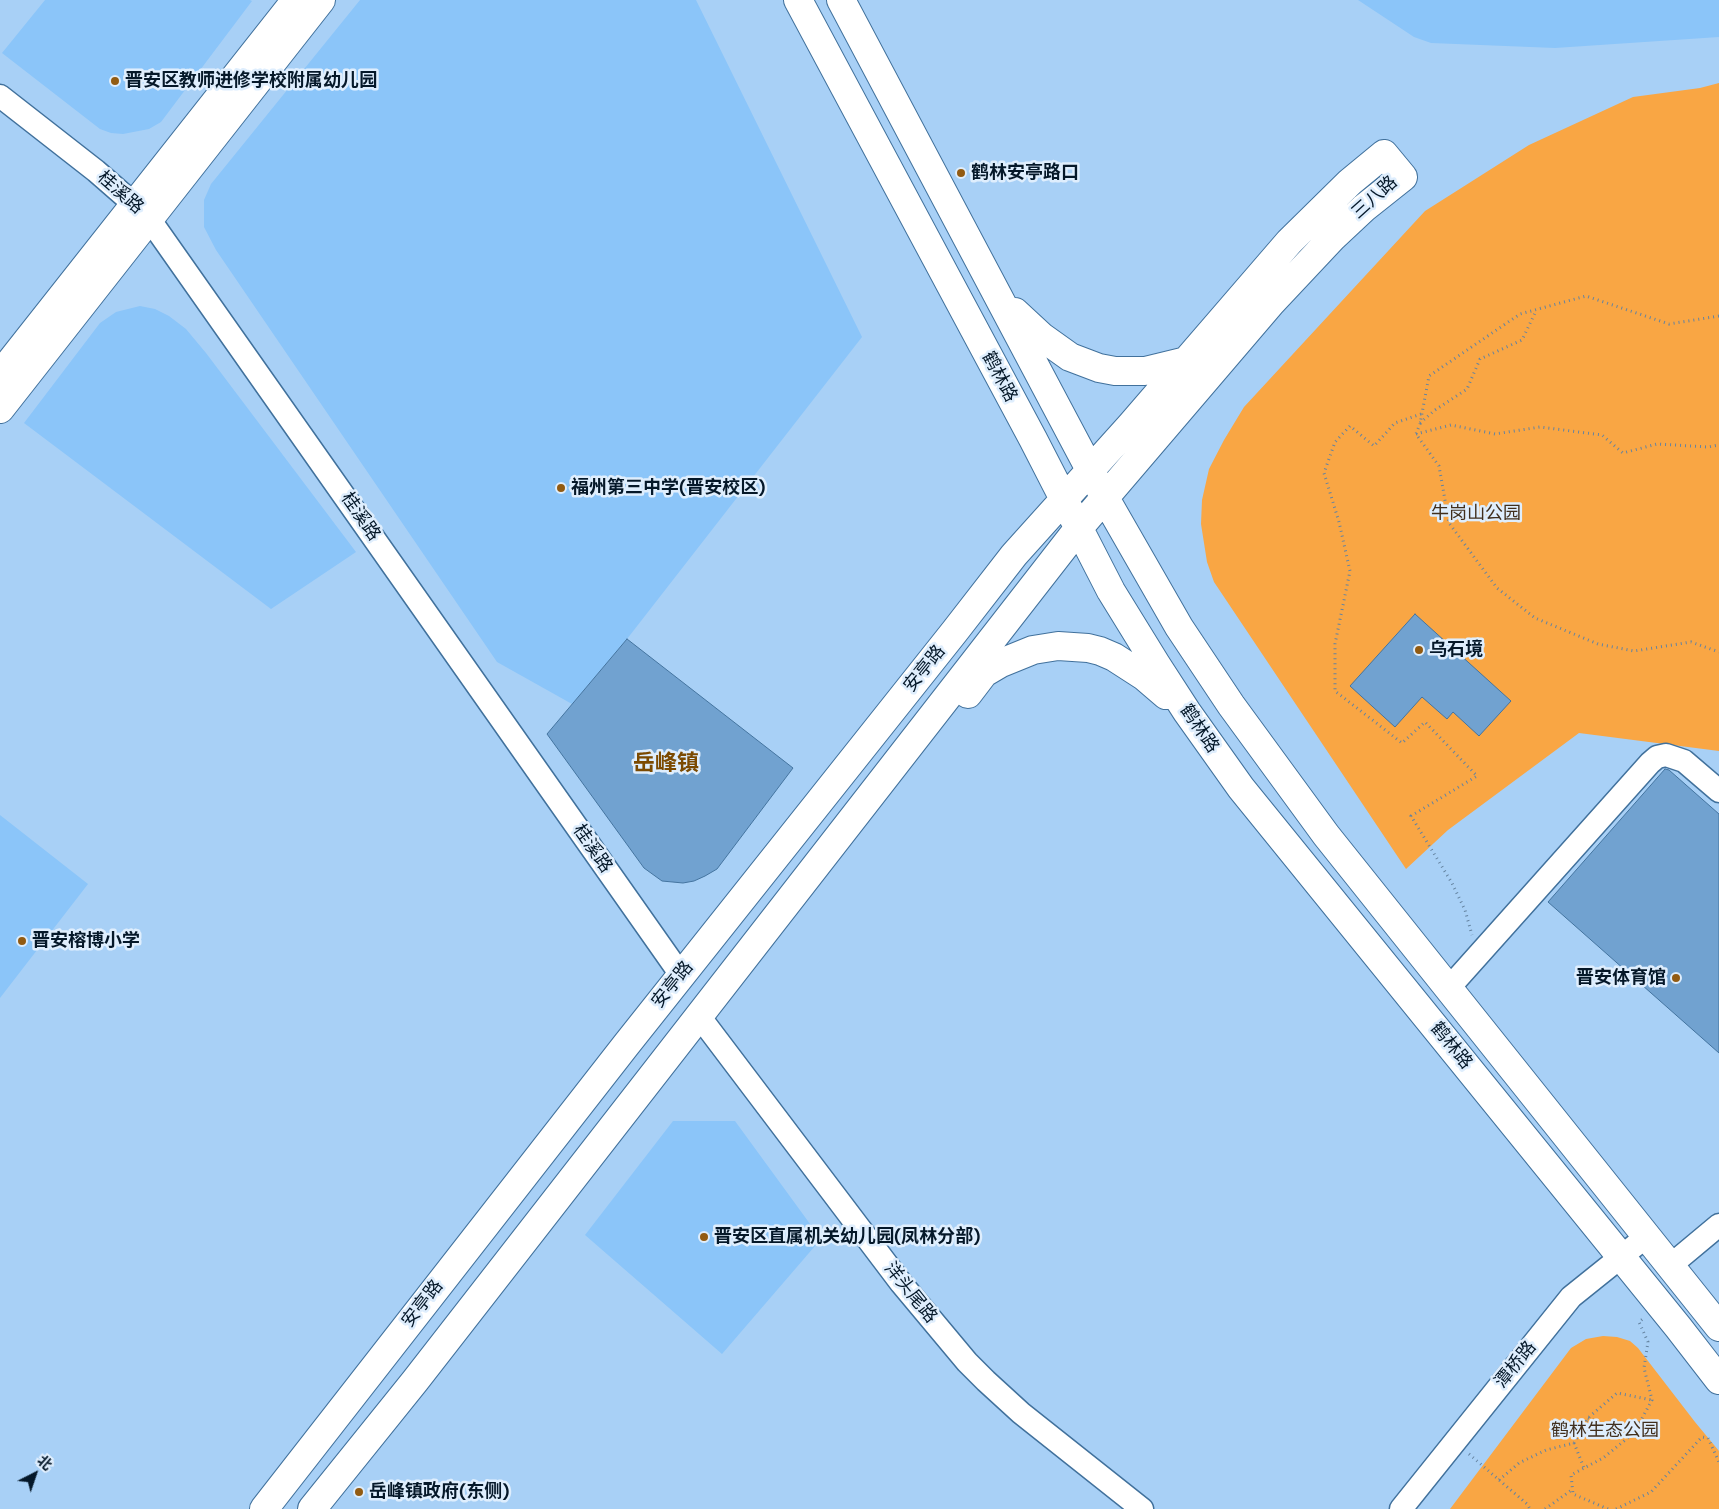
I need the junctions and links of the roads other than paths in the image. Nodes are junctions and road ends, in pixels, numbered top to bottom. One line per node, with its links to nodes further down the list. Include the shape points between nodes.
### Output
1 (296, 0): 6 (main road)
2 (321, 0): 6 (main road)
3 (798, 0): 13 (main road, 鹤林路)
4 (841, 0): 7 (main road, 鹤林路)
5 (0, 96): 6 (street, 桂溪路)
6 (142, 212): 9 (main road); 10 (main road); 18 (street, 桂溪路)
7 (998, 294): 8 (main road, via 1028,326 1058,349 1098,368 1145,371); 11 (main road, 鹤林路)
8 (1186, 361): 11 (main road, 三八路); 12 (main road, 三八路, via 1289,242 1350,182 1384,154 1403,177 1333,237 1271,303)
9 (0, 375)
10 (0, 409)
11 (1091, 469): 12 (main road, 鹤林路); 13 (main road, 安亭路)
12 (1106, 498): 14 (main road, 安亭路); 19 (main road, 鹤林路, via 1179,627 1230,705 1326,835)
13 (1063, 499): 14 (main road, 鹤林路); 18 (main road, 安亭路, via 1014,555)
14 (1078, 529): 15 (main road, 鹤林路, via 1112,592); 17 (main road, 安亭路)
15 (1187, 712): 17 (main road, via 1145,677 1100,651 1058,646 1019,654 984,673 884,796); 23 (main road, 鹤林路, via 1241,788)
16 (1719, 791): 19 (street, via 1684,761 1666,755 1657,757)
17 (855, 815): 20 (main road, 安亭路)
18 (681, 975): 27 (main road, 安亭路)
19 (1448, 988): 22 (main road, 鹤林路)
20 (699, 1016): 28 (main road, 安亭路); 29 (street, 洋头尾路, via 901,1283 967,1362 1021,1413)
21 (1719, 1225): 24 (street)
22 (1647, 1236): 23 (street, 潭桥路); 24 (main road, 鹤林路)
23 (1622, 1257): 26 (main road, 鹤林路); 30 (street, 潭桥路, via 1571,1297)
24 (1671, 1265): 25 (main road, 鹤林路)
25 (1719, 1327)
26 (1719, 1380)
27 (264, 1509)
28 (312, 1509)
29 (1142, 1509)
30 (1401, 1509)

